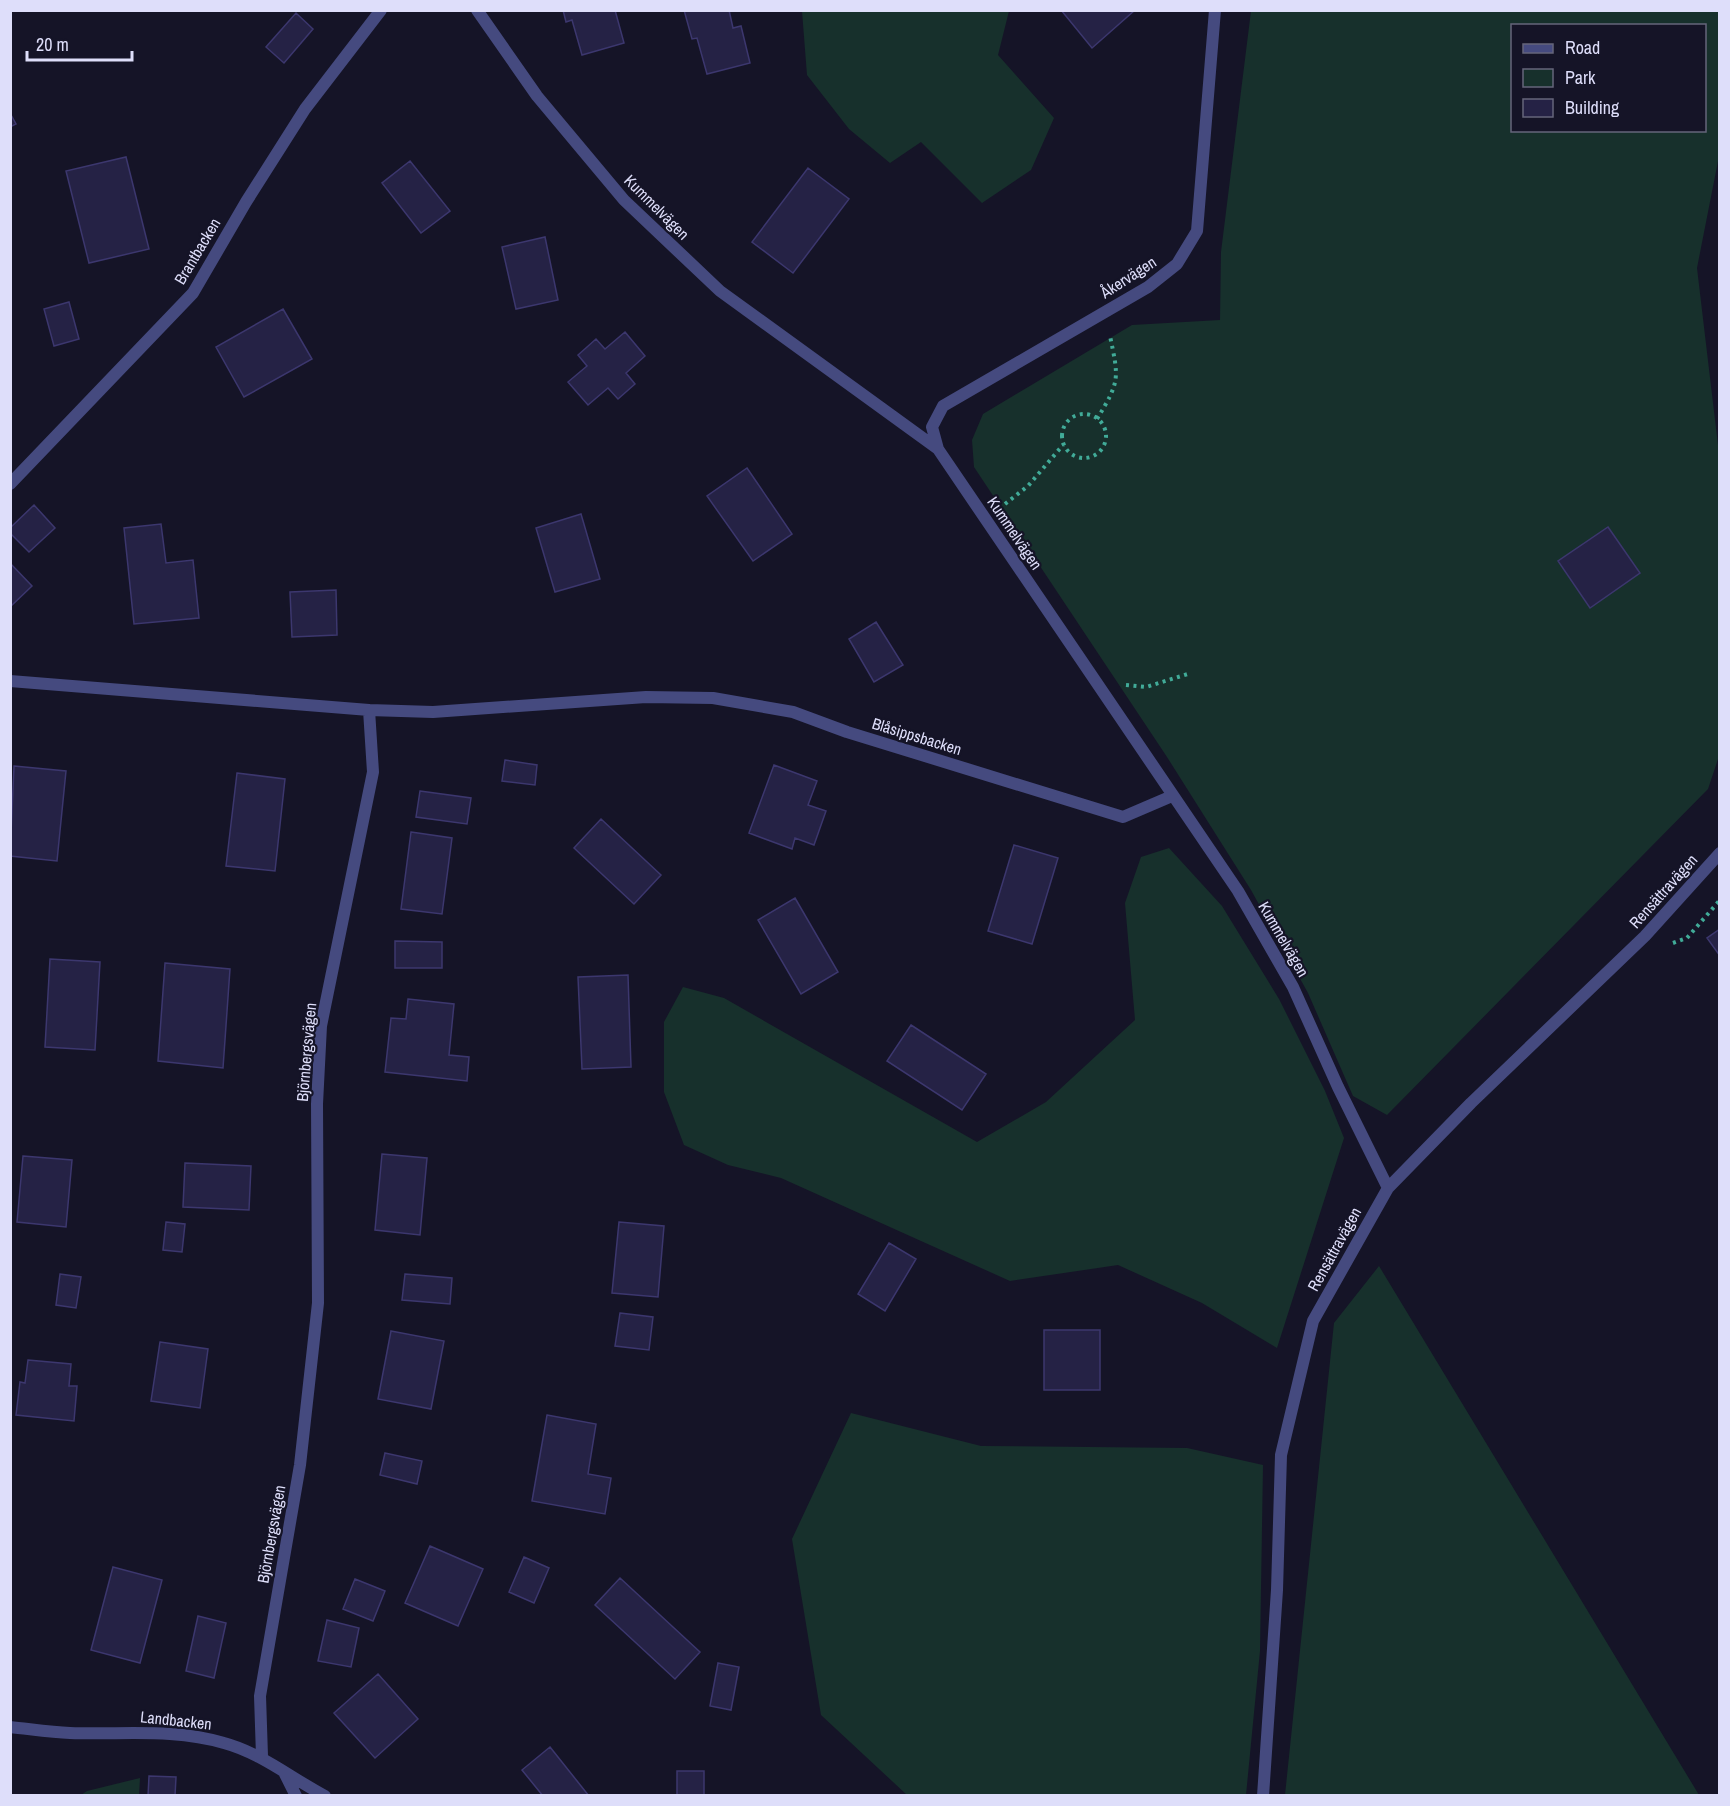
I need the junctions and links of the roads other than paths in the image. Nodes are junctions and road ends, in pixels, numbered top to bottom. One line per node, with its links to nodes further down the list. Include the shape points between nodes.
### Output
1 (381, 10): 5 (street, Brantbacken, via 305,109 193,293)
2 (477, 10): 4 (street, Kummelvägen, via 537,96 624,200 720,291)
3 (1215, 10): 4 (street, Åkervägen, via 1197,231 1177,264 1148,287 943,406 932,427)
4 (938, 449): 8 (street, Kummelvägen)
5 (10, 483)
6 (10, 681): 7 (street)
7 (369, 710): 8 (street, Blåsippsbacken, via 433,712 646,697 712,698 793,712 1123,817); 12 (street, Björnbergsvägen, via 373,772 321,1026 317,1104 318,1303 300,1465 260,1696)
8 (1172, 796): 10 (street, Kummelvägen, via 1238,891 1293,987)
9 (1719, 853): 10 (street, Rensättravägen, via 1645,936)
10 (1388, 1188): 16 (street, Rensättravägen, via 1313,1321 1281,1455 1277,1590)
11 (10, 1726): 12 (street, Landbacken, via 69,1733 151,1732 223,1742)
12 (262, 1756): 13 (street, Landbacken)
13 (285, 1774): 14 (street); 15 (street, Landbacken)
14 (296, 1796)
15 (325, 1796)
16 (1263, 1796)

